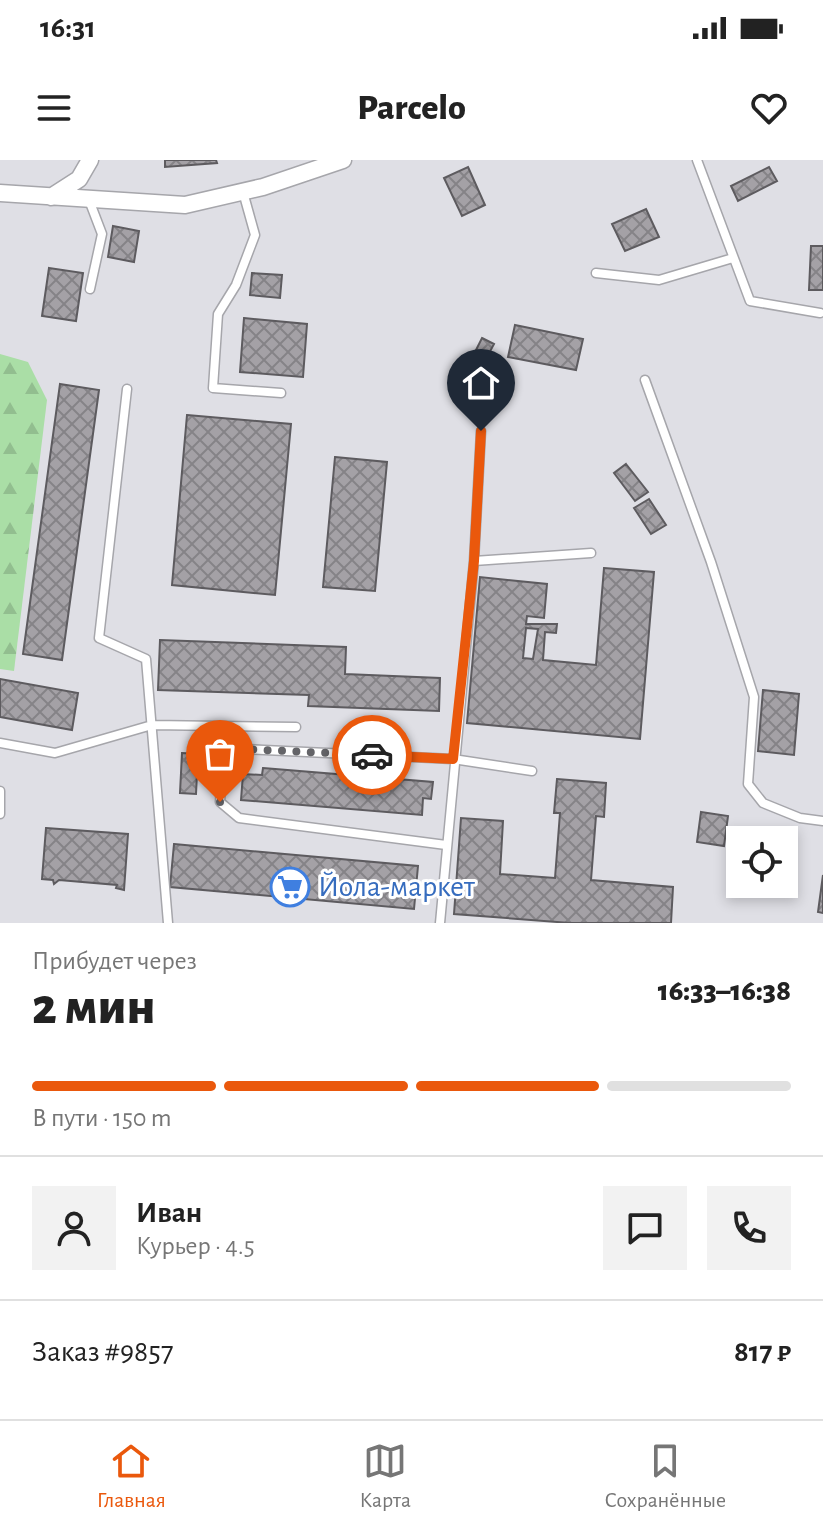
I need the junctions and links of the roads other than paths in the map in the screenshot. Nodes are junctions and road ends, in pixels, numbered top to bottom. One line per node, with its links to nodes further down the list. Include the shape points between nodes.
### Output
1 (90, 160): 6 (street, via 79,179)
2 (343, 160): 4 (street)
3 (697, 160): 8 (lane)
4 (243, 191): 7 (street, via 185,205); 14 (lane, via 255,235 236,285 218,314 213,388)
5 (0, 193): 6 (street)
6 (51, 197): 7 (street)
7 (89, 199): 10 (lane, via 102,234)
8 (733, 258): 9 (lane, via 659,280); 11 (lane, via 750,301)
9 (596, 273)
10 (90, 289)
11 (820, 313)
12 (645, 380): 25 (lane, via 754,697 748,784 763,803)
13 (127, 389): 18 (lane, via 99,638 146,659)
14 (281, 393)
15 (481, 431): 17 (lane)
16 (591, 553): 17 (lane)
17 (474, 561): 21 (lane)
18 (152, 725): 19 (lane); 20 (lane, via 55,753); 27 (lane)
19 (296, 727)
20 (0, 743)
21 (453, 759): 22 (lane); 26 (lane); 26 (lane, via 243,749 222,770 220,802 239,818)
22 (532, 771)
23 (0, 791): 24 (lane)
24 (0, 814)
25 (823, 821)
26 (446, 845): 28 (lane)
27 (168, 923)
28 (440, 923)

